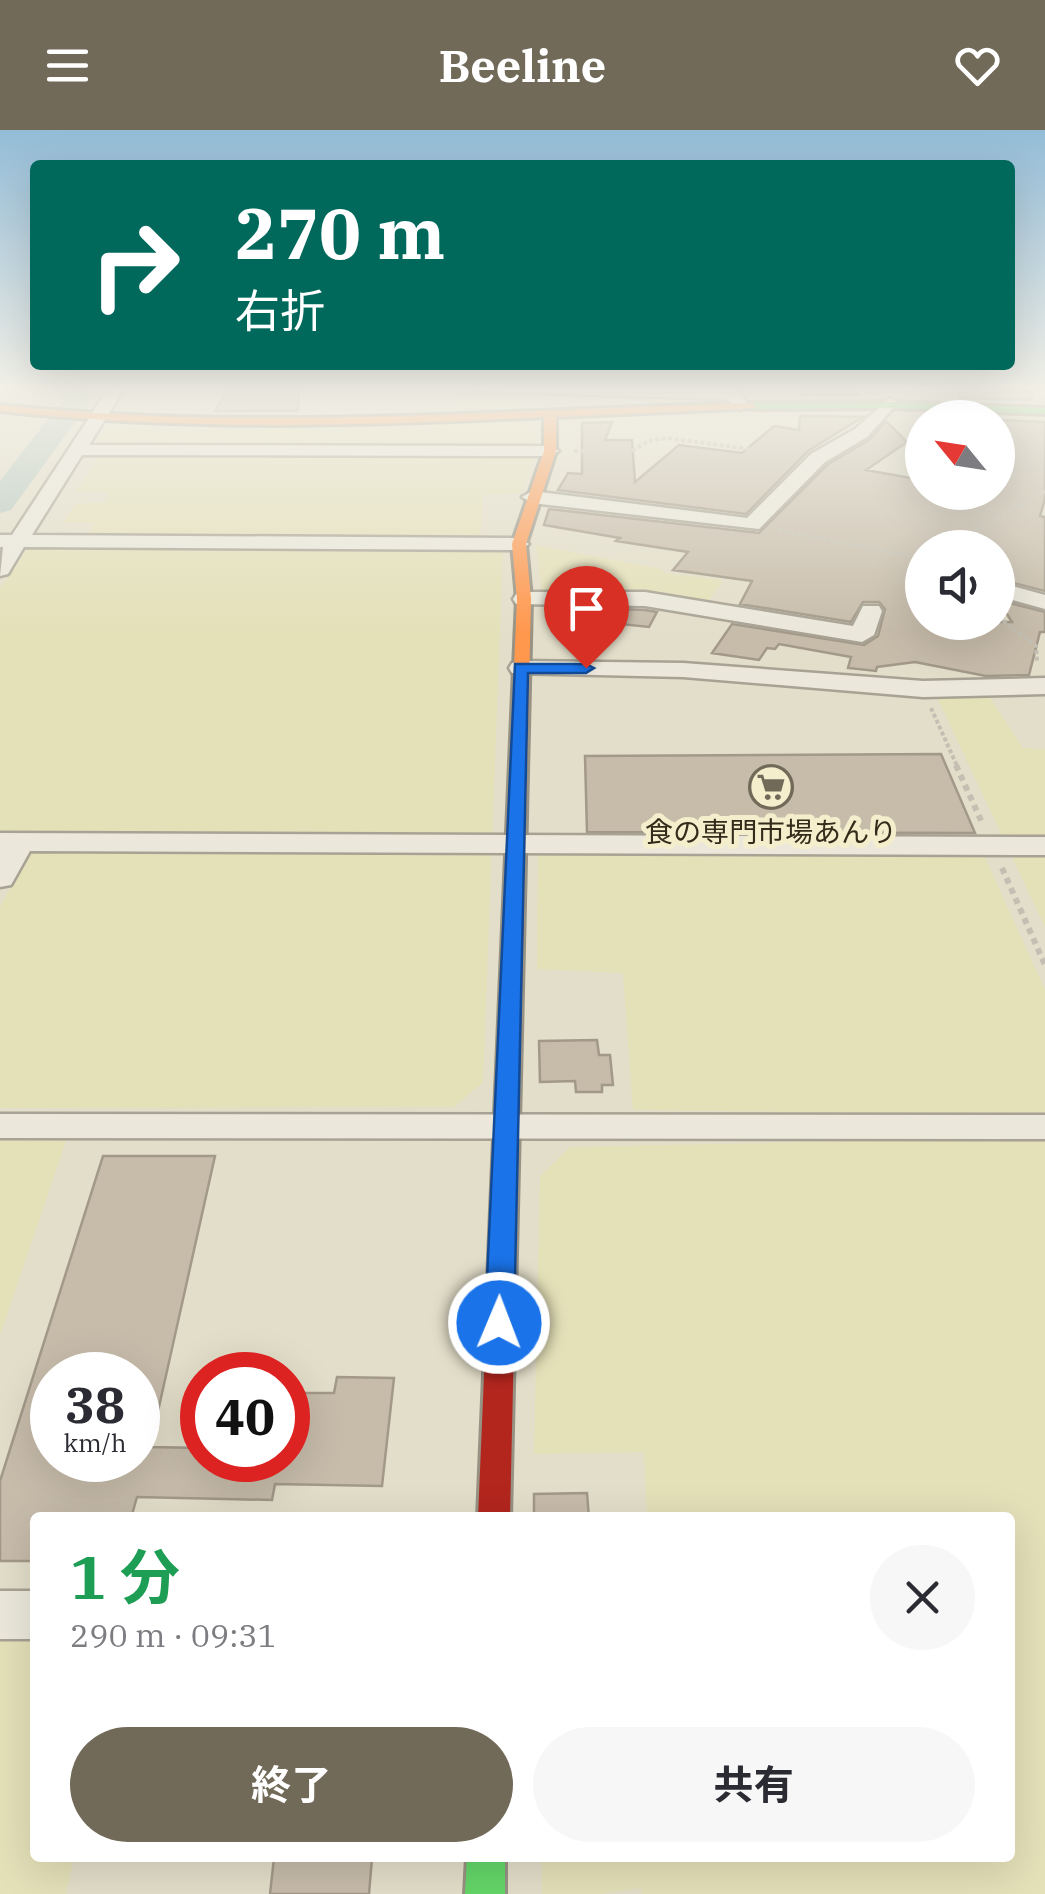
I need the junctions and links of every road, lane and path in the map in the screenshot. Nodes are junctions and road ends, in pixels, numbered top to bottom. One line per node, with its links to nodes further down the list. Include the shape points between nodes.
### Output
1 (64, 468): 8 (street)
2 (545, 468): 5 (street)
3 (808, 468): 6 (street)
4 (1045, 491): 7 (path)
5 (532, 497): 6 (street); 9 (street)
6 (752, 525): 10 (path)
7 (977, 530)
8 (9, 541): 9 (street); 11 (street)
9 (519, 544): 13 (street)
10 (905, 556)
11 (0, 569)
12 (1015, 594): 14 (street)
13 (524, 599): 15 (street, via 645,599 862,634); 17 (street)
14 (1045, 602)
15 (871, 611)
16 (1015, 630): 18 (path, via 1036,646 1035,661)
17 (520, 668): 19 (street, via 683,670 923,689); 21 (street)
18 (1045, 671)
19 (1045, 686)
20 (10, 842): 21 (street); 23 (street)
21 (515, 844): 22 (street); 26 (street)
22 (1045, 846)
23 (0, 878)
24 (0, 1126): 26 (street)
25 (1045, 1127): 26 (street)
26 (504, 1129): 27 (street)
27 (494, 1512)
28 (0, 1615): 29 (street)
29 (30, 1615)
30 (486, 1862): 31 (street)
31 (485, 1894)

